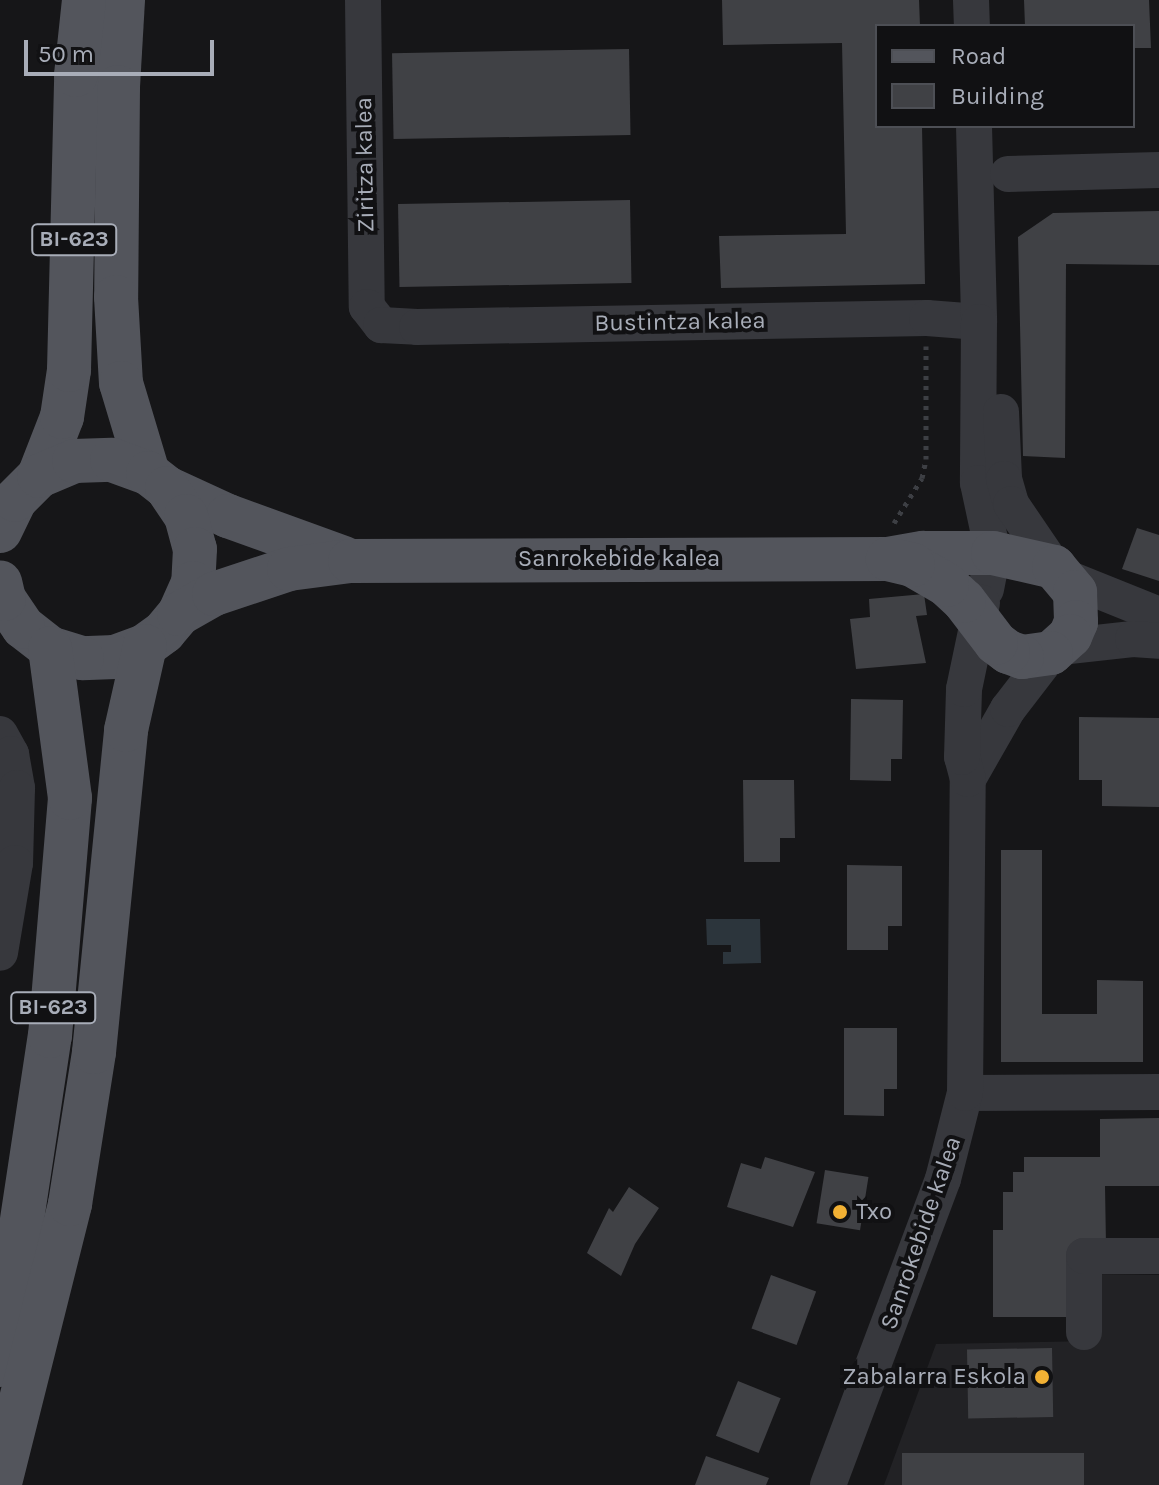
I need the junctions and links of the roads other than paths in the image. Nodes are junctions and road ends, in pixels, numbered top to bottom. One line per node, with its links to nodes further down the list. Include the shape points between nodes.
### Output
1 (84, 0): 14 (main road, BI-623, via 76,75 69,370 62,417)
2 (123, 0): 15 (main road, BI-623, via 116,297 121,383)
3 (363, 0): 13 (street, Ziritza kalea, via 367,307)
4 (971, 0): 6 (street)
5 (995, 0): 7 (street)
6 (972, 24)
7 (995, 24)
8 (974, 128): 12 (street)
9 (996, 128): 21 (street, via 1004,479 1018,519)
10 (1159, 170): 11 (street)
11 (1008, 174)
12 (979, 322): 13 (street, Bustintza kalea, via 913,318); 16 (street)
13 (381, 325)
14 (39, 476): 15 (main road, BI-623, via 74,461 112,460); 17 (main road, BI-623, via 15,500)
15 (158, 481): 19 (main road, via 228,516); 22 (main road, BI-623, via 186,516 195,549 193,583)
16 (978, 483): 18 (street, via 959,529); 21 (street)
17 (0, 531)
18 (900, 548): 19 (main road, Sanrokebide kalea); 21 (main road, Sanrokebide kalea); 21 (main road, via 947,585)
19 (350, 561): 22 (main road, via 289,569 214,594)
20 (0, 582): 26 (main road, BI-623, via 4,599 23,627)
21 (1009, 587): 23 (street); 27 (main road, via 1008,652 1022,657); 27 (main road, via 1075,592 1076,622); 29 (street, Sanrokebide kalea, via 964,689 962,757)
22 (179, 614): 25 (main road, BI-623)
23 (1159, 615)
24 (1159, 641): 27 (street, via 1133,639)
25 (145, 646): 26 (main road, BI-623, via 104,658 82,658); 36 (main road, BI-623, via 126,730 94,1052 70,1204)
26 (50, 648): 35 (main road, BI-623, via 70,798 50,1036)
27 (1055, 650): 29 (street, via 1008,709)
28 (0, 734): 30 (street, via 11,754 17,788 15,863)
29 (968, 779): 32 (street, Sanrokebide kalea)
30 (0, 953)
31 (1159, 1092): 32 (street)
32 (965, 1093): 37 (street, Sanrokebide kalea, via 943,1179)
33 (1159, 1256): 34 (street, via 1084,1256)
34 (1084, 1332)
35 (0, 1365)
36 (0, 1483)
37 (828, 1485)

